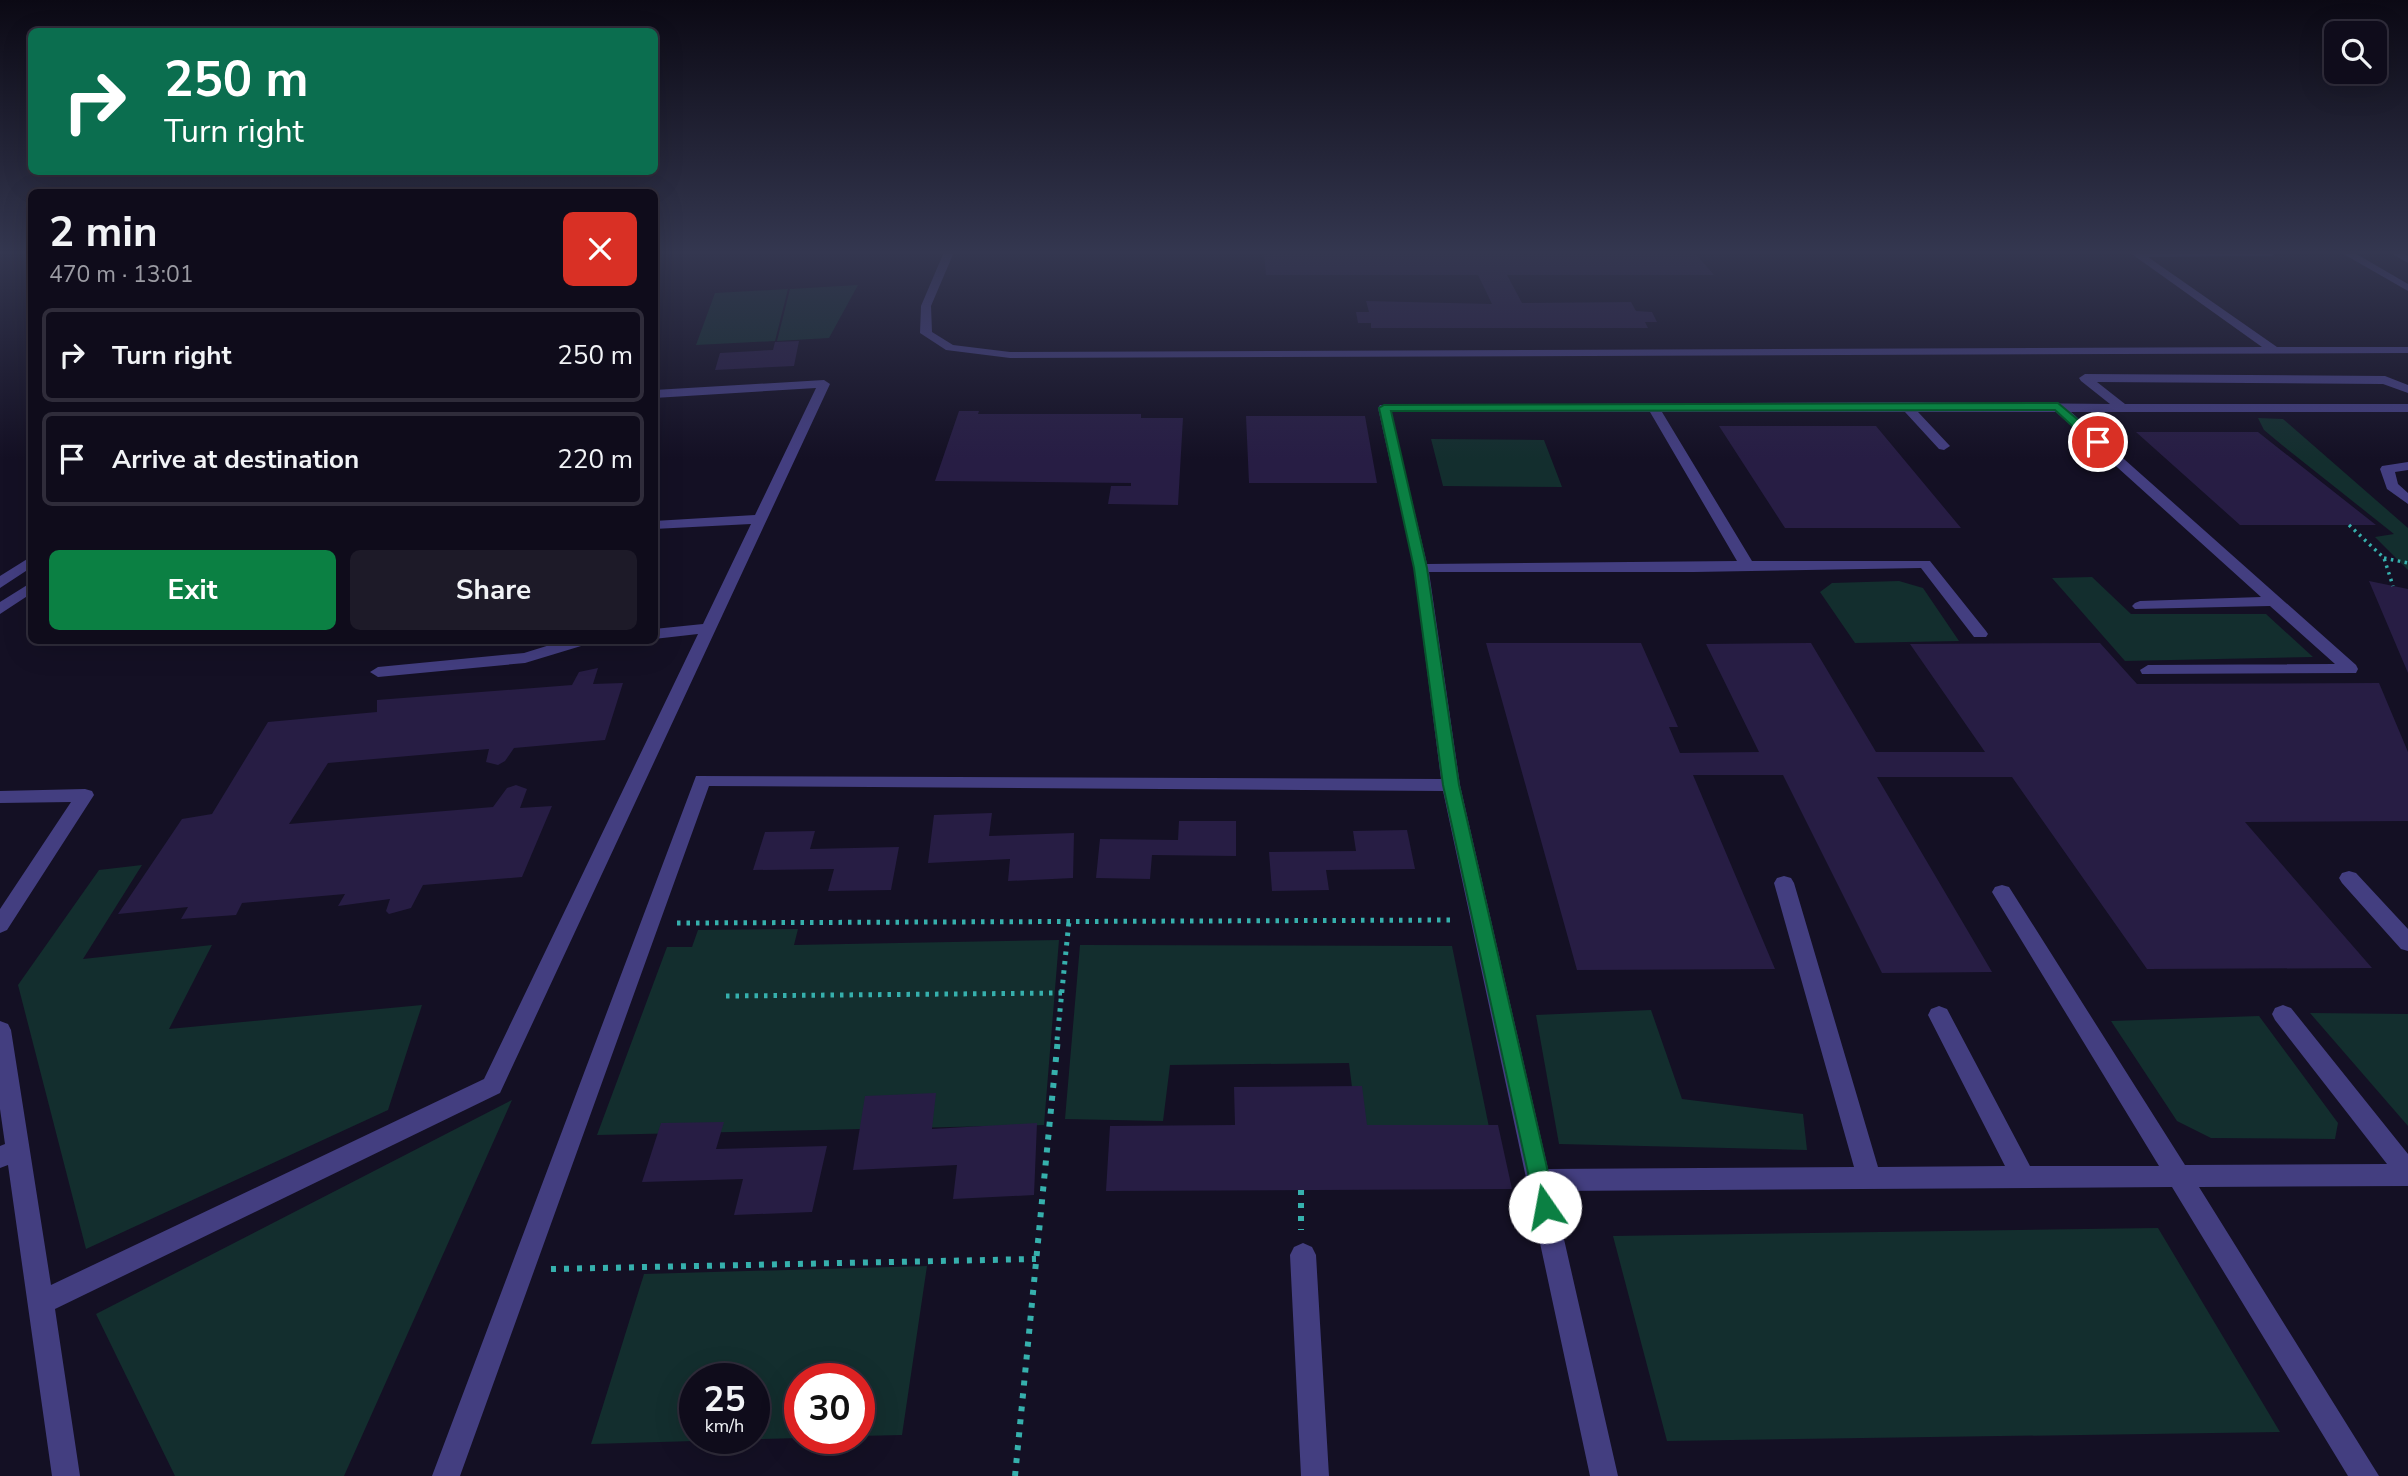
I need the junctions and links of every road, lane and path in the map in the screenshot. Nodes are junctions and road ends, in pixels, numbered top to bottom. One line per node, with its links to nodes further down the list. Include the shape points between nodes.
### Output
1 (926, 321): 3 (street, via 926,333 950,348 1010,355)
2 (2232, 321): 3 (street)
3 (2274, 350): 4 (street)
4 (2408, 350)
5 (2408, 389): 10 (street, via 2385,380 2085,378)
6 (658, 394): 15 (street, via 824,384)
7 (1906, 406): 8 (street); 9 (street); 12 (street)
8 (1653, 407): 21 (street); 22 (street, via 1384,408)
9 (2058, 407): 10 (street); 26 (street)
10 (2121, 407): 11 (street)
11 (2408, 408)
12 (1944, 446)
13 (2408, 466): 14 (street, via 2387,469 2392,486)
14 (2408, 500)
15 (760, 519): 16 (street); 29 (street)
16 (658, 525)
17 (2349, 525): 18 (path)
18 (2384, 558): 20 (path); 24 (path)
19 (28, 563): 23 (street)
20 (2408, 563)
21 (1747, 565): 22 (street); 31 (street, via 1925,564)
22 (1420, 568): 35 (street)
23 (0, 583)
24 (2393, 586)
25 (28, 589): 28 (street)
26 (2274, 601): 27 (street); 33 (street, via 2350,669)
27 (2140, 606)
28 (0, 609)
29 (709, 628): 30 (street); 61 (street, via 492,1086)
30 (658, 634)
31 (1980, 634)
32 (572, 644): 34 (street, via 525,658)
33 (2148, 670)
34 (378, 673)
35 (1451, 785): 40 (street); 42 (street, via 702,780)
36 (0, 797): 43 (street, via 85,795)
37 (2349, 878): 44 (street)
38 (1784, 883): 54 (street)
39 (2001, 892): 53 (street)
40 (1481, 919): 41 (path); 55 (street)
41 (1069, 921): 42 (path); 45 (path)
42 (649, 923): 60 (street)
43 (0, 925)
44 (2408, 943)
45 (1062, 993): 46 (path); 59 (path)
46 (726, 996)
47 (2283, 1014): 51 (street)
48 (1940, 1015): 52 (street)
49 (0, 1030): 50 (street)
50 (9, 1153): 61 (street)
51 (2408, 1174): 53 (street)
52 (2023, 1177): 53 (street); 54 (street)
53 (2179, 1177): 67 (street)
54 (1869, 1178): 55 (street)
55 (1539, 1180): 66 (street)
56 (1301, 1190): 57 (path)
57 (1300, 1209)
58 (1303, 1255): 65 (street)
59 (1036, 1259): 60 (path); 64 (path)
60 (522, 1269): 63 (street)
61 (40, 1303): 62 (street)
62 (66, 1476)
63 (446, 1476)
64 (1015, 1476)
65 (1315, 1476)
66 (1604, 1476)
67 (2365, 1476)

